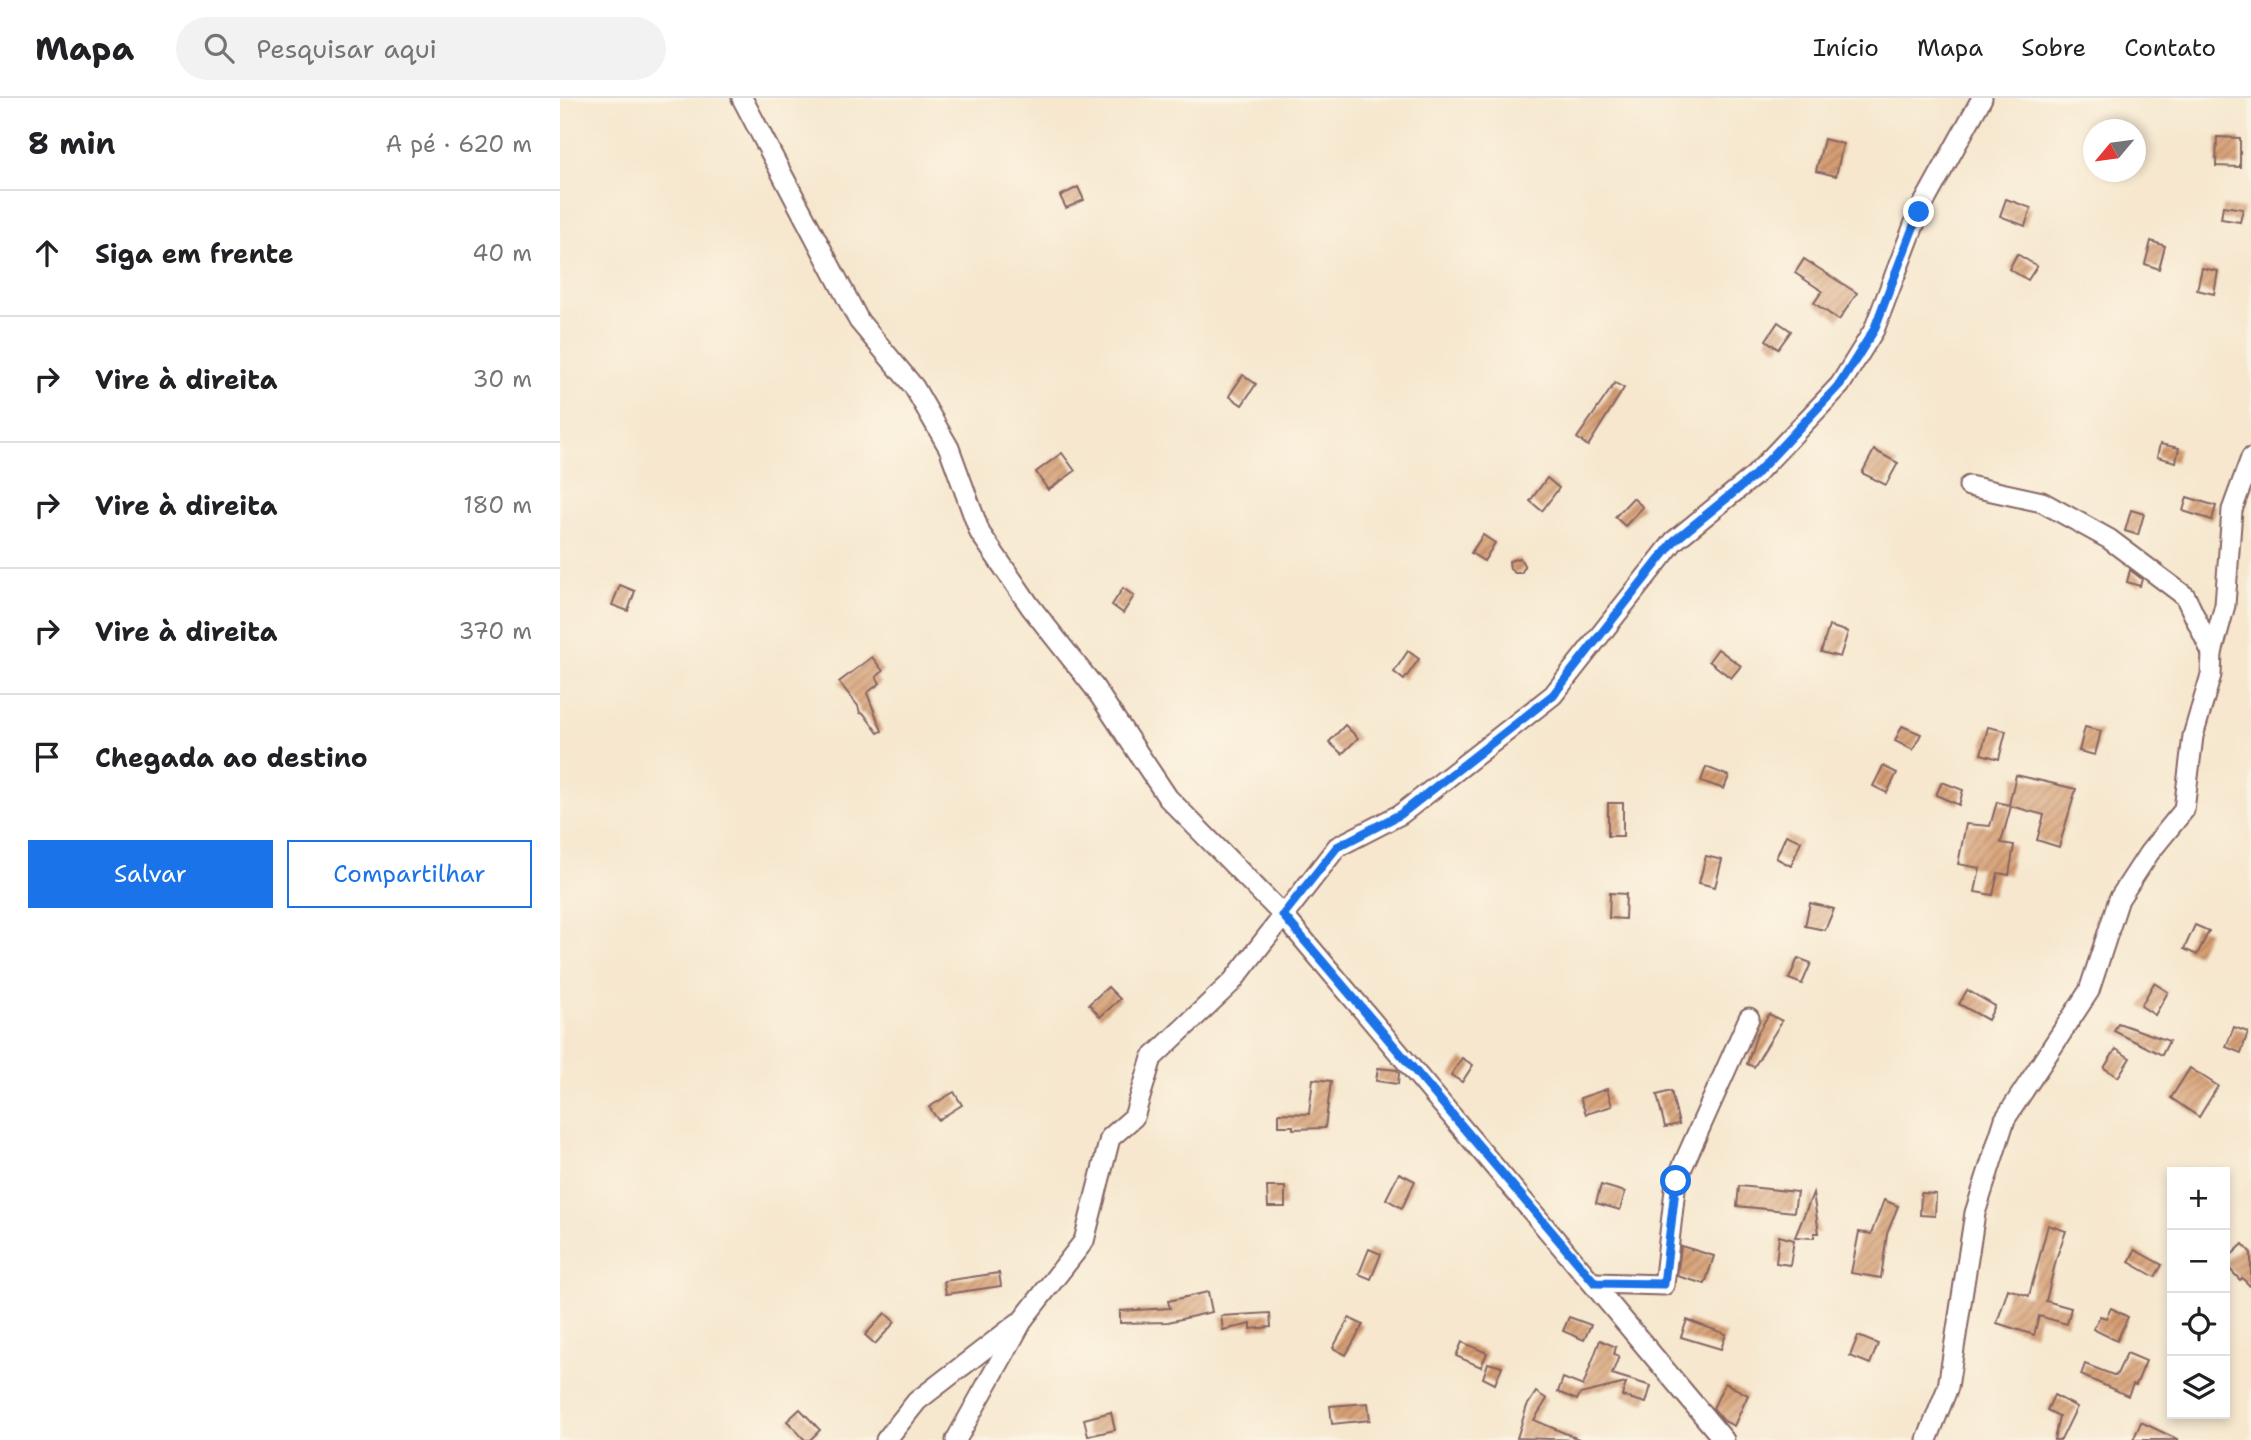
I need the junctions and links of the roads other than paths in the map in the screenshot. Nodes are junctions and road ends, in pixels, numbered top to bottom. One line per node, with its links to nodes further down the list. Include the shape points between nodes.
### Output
1 (742, 98): 6 (street, via 859,321 914,387 949,448 980,533 1094,687 1168,798)
2 (1982, 98): 6 (street, via 1919,212 1874,330 1840,384 1754,476 1674,541 1553,695 1401,814 1337,847)
3 (2251, 458): 5 (street, via 2232,510 2225,604)
4 (1969, 486): 5 (street, via 2042,502 2109,539 2185,596)
5 (2212, 653): 13 (street, via 2211,675 2193,736 2184,810 2119,899 2089,991 2005,1119 1975,1213 1948,1387)
6 (1283, 915): 8 (street); 9 (street, via 1232,982 1152,1058 1134,1117 1110,1138 1084,1241)
7 (1749, 1018): 8 (street, via 1676,1181 1664,1284)
8 (1595, 1283): 12 (street)
9 (1024, 1318): 10 (street, via 917,1401); 11 (street)
10 (886, 1440)
11 (956, 1440)
12 (1724, 1440)
13 (1927, 1440)

